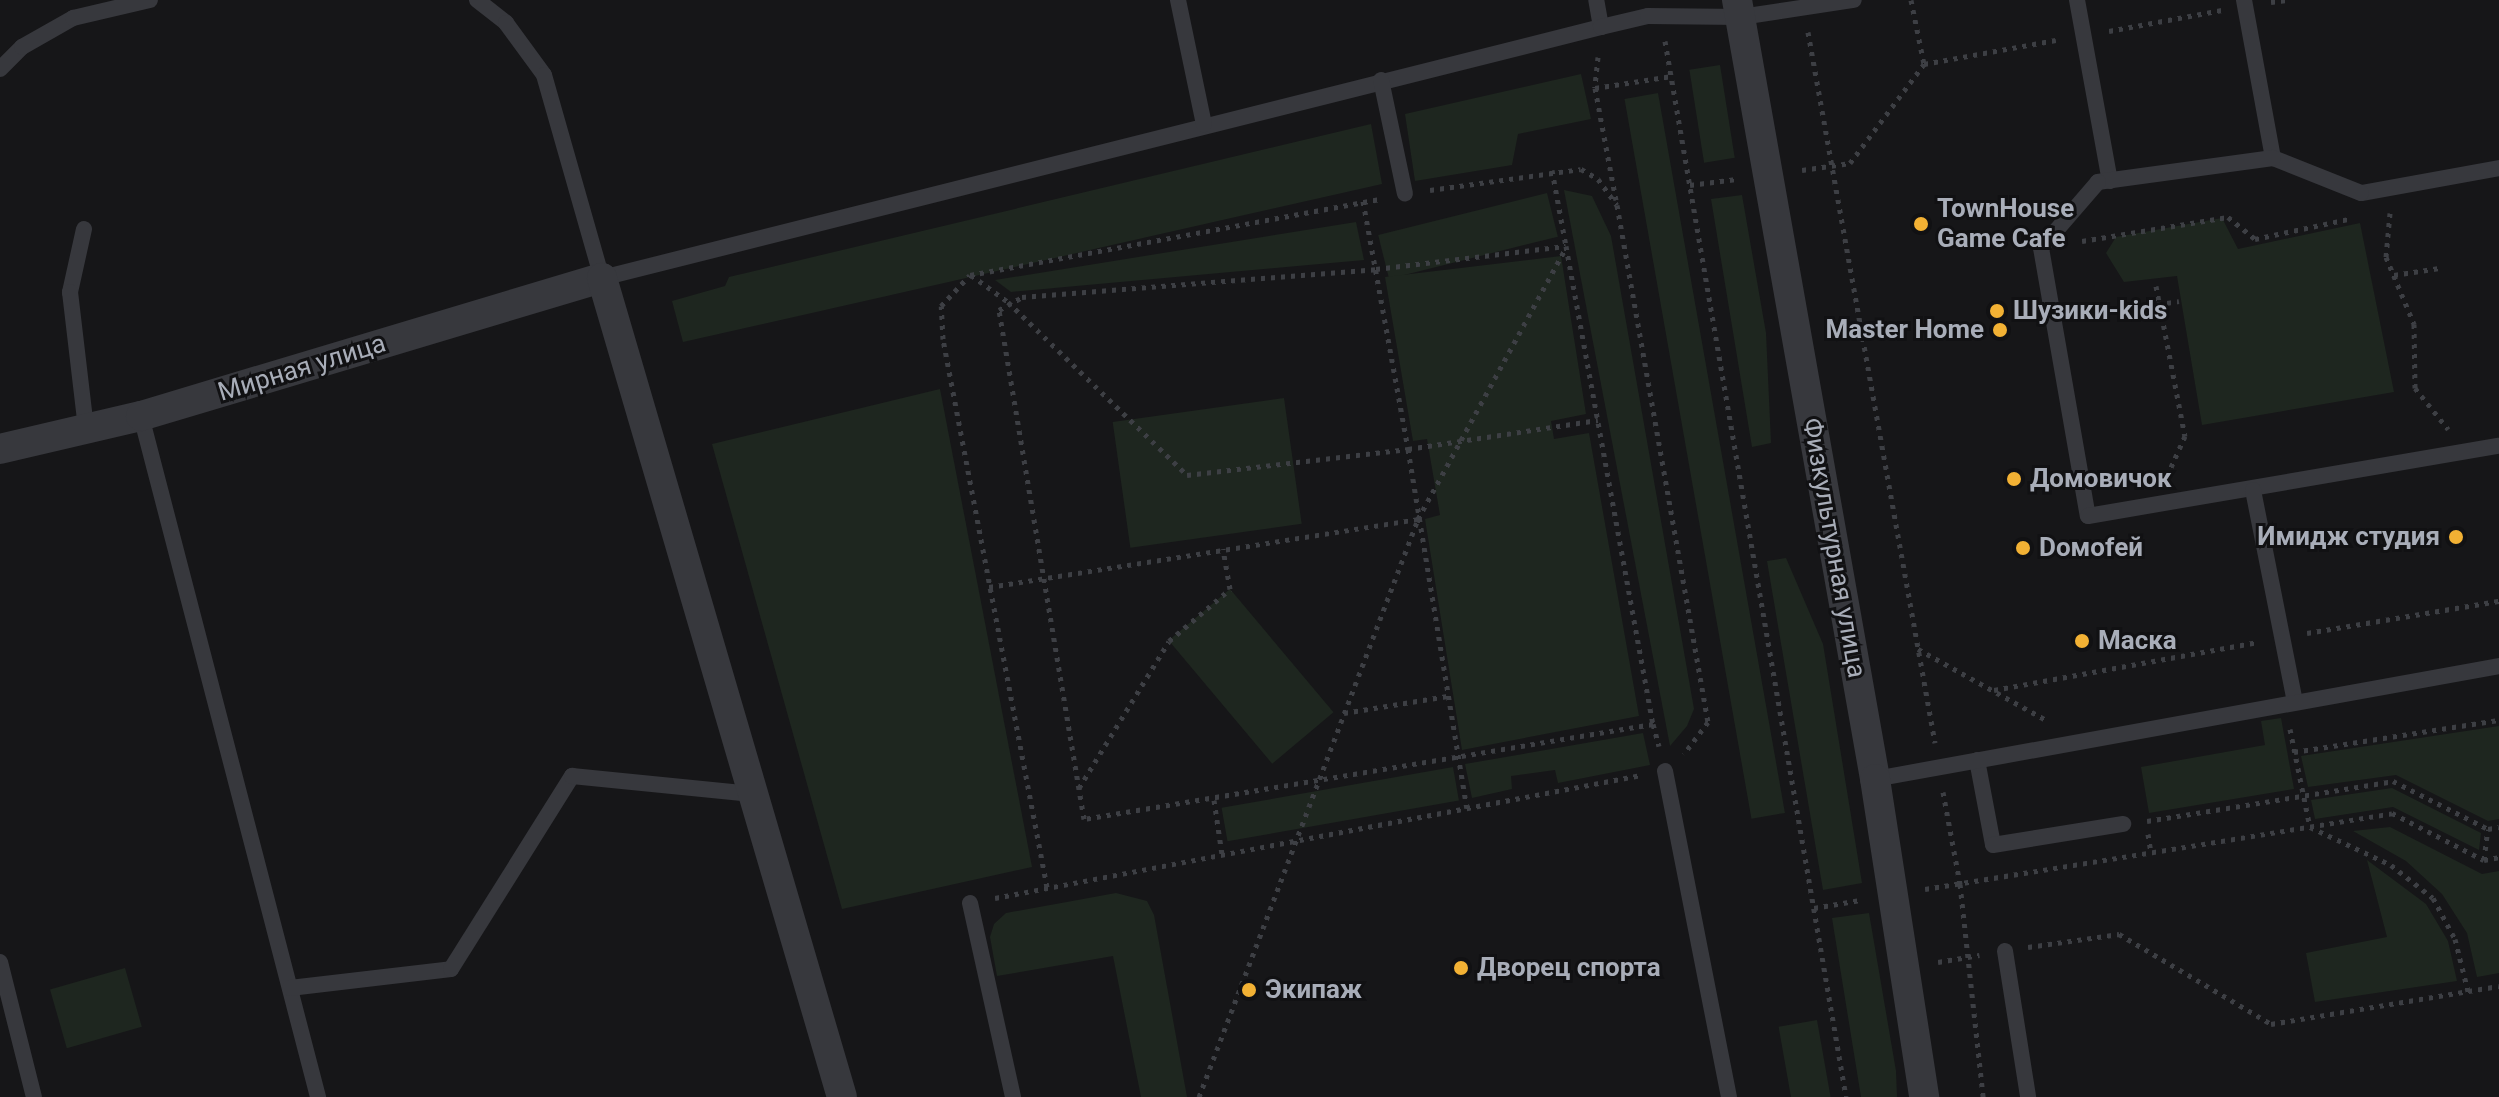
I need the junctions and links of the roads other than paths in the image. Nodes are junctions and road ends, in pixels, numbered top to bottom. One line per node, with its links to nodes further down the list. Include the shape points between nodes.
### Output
1 (150, 0): 10 (lane, via 73,18 22,47)
2 (477, 0): 18 (lane, via 506,23 544,75)
3 (1178, 0): 12 (lane)
4 (1596, 0): 9 (lane)
5 (1854, 0): 8 (lane)
6 (2077, 0): 15 (lane)
7 (2244, 3): 13 (lane)
8 (1739, 8): 9 (lane); 28 (street, Физкультурная улица)
9 (1601, 27): 11 (lane)
10 (0, 69)
11 (1381, 80): 12 (lane); 16 (lane)
12 (1204, 124): 18 (lane)
13 (2273, 158): 14 (lane, via 2361,193); 15 (lane)
14 (2499, 168)
15 (2110, 181): 23 (lane, via 2098,182 2041,248 2088,516)
16 (1405, 194)
17 (84, 229): 20 (lane, via 70,292)
18 (602, 278): 19 (street, Мирная улица); 29 (street)
19 (141, 416): 20 (street, Мирная улица); 34 (lane)
20 (86, 429): 22 (street, Мирная улица)
21 (2499, 446): 23 (lane)
22 (0, 449)
23 (2253, 490): 25 (lane)
24 (2499, 666): 25 (lane)
25 (2290, 703): 26 (lane)
26 (1977, 760): 28 (lane); 30 (lane, via 1993,845)
27 (1665, 771): 39 (lane)
28 (1875, 779): 40 (street, Физкультурная улица)
29 (752, 794): 34 (lane, via 572,776 451,969); 37 (street)
30 (2123, 824)
31 (970, 903): 38 (lane)
32 (2005, 951): 41 (lane)
33 (0, 962): 35 (lane)
34 (290, 988): 36 (lane)
35 (34, 1097)
36 (318, 1097)
37 (842, 1097)
38 (1013, 1097)
39 (1729, 1097)
40 (1924, 1097)
41 (2028, 1097)

